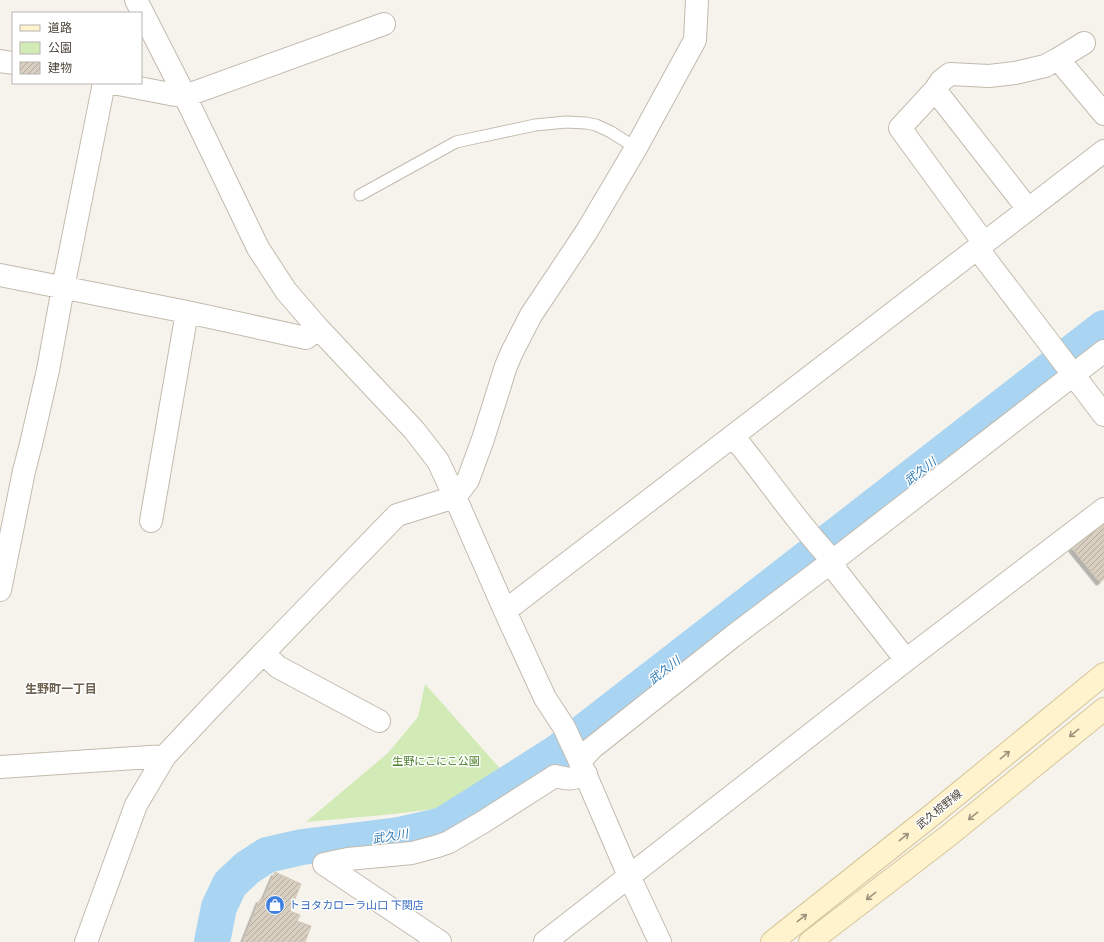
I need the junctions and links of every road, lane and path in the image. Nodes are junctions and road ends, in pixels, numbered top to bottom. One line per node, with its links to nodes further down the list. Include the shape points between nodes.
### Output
1 (136, 0): 11 (street)
2 (697, 0): 13 (street, via 695,40)
3 (384, 24): 11 (street)
4 (1084, 43): 5 (street)
5 (1058, 60): 10 (street, via 1045,66 1000,75 950,74); 12 (street)
6 (0, 61): 7 (street)
7 (12, 63)
8 (104, 84): 19 (street)
9 (118, 84): 11 (street)
10 (935, 90): 16 (street); 17 (street, via 900,128)
11 (185, 96): 21 (street, via 258,248 286,291)
12 (1104, 114)
13 (636, 148): 15 (lane, via 596,125 566,122 535,125 456,142); 26 (street, via 587,231 531,315 506,366 468,480)
14 (1104, 151): 16 (street)
15 (360, 195)
16 (1028, 209): 17 (street)
17 (980, 245): 23 (street); 25 (street)
18 (0, 275): 19 (street)
19 (63, 288): 20 (street); 30 (street, via 48,370)
20 (187, 312): 21 (street, via 306,338); 28 (street)
21 (318, 328): 26 (street, via 414,430 438,461)
22 (1104, 351): 23 (street)
23 (1072, 372): 24 (street); 29 (street)
24 (1104, 414)
25 (733, 436): 29 (street); 31 (street)
26 (455, 497): 31 (street); 32 (street, via 397,515)
27 (1104, 509): 33 (street)
28 (151, 521)
29 (831, 560): 33 (street); 38 (street, via 616,728 592,748)
30 (0, 590)
31 (505, 611): 38 (street, via 545,698 564,727)
32 (263, 653): 36 (street, via 278,667); 37 (street)
33 (906, 660): 40 (street)
34 (1104, 674): 45 (main road, 武久椋野線, one-way to 34)
35 (1104, 709): 46 (main road, one-way to 46, via 948,836)
36 (379, 721)
37 (166, 756): 39 (street); 41 (street, via 136,805)
38 (581, 763): 40 (street); 42 (street, via 572,779 555,776 449,842 412,853 355,858 324,864)
39 (0, 767)
40 (629, 876): 43 (street); 44 (street)
41 (86, 942)
42 (440, 942)
43 (545, 942)
44 (660, 942)
45 (772, 942)
46 (810, 942)

